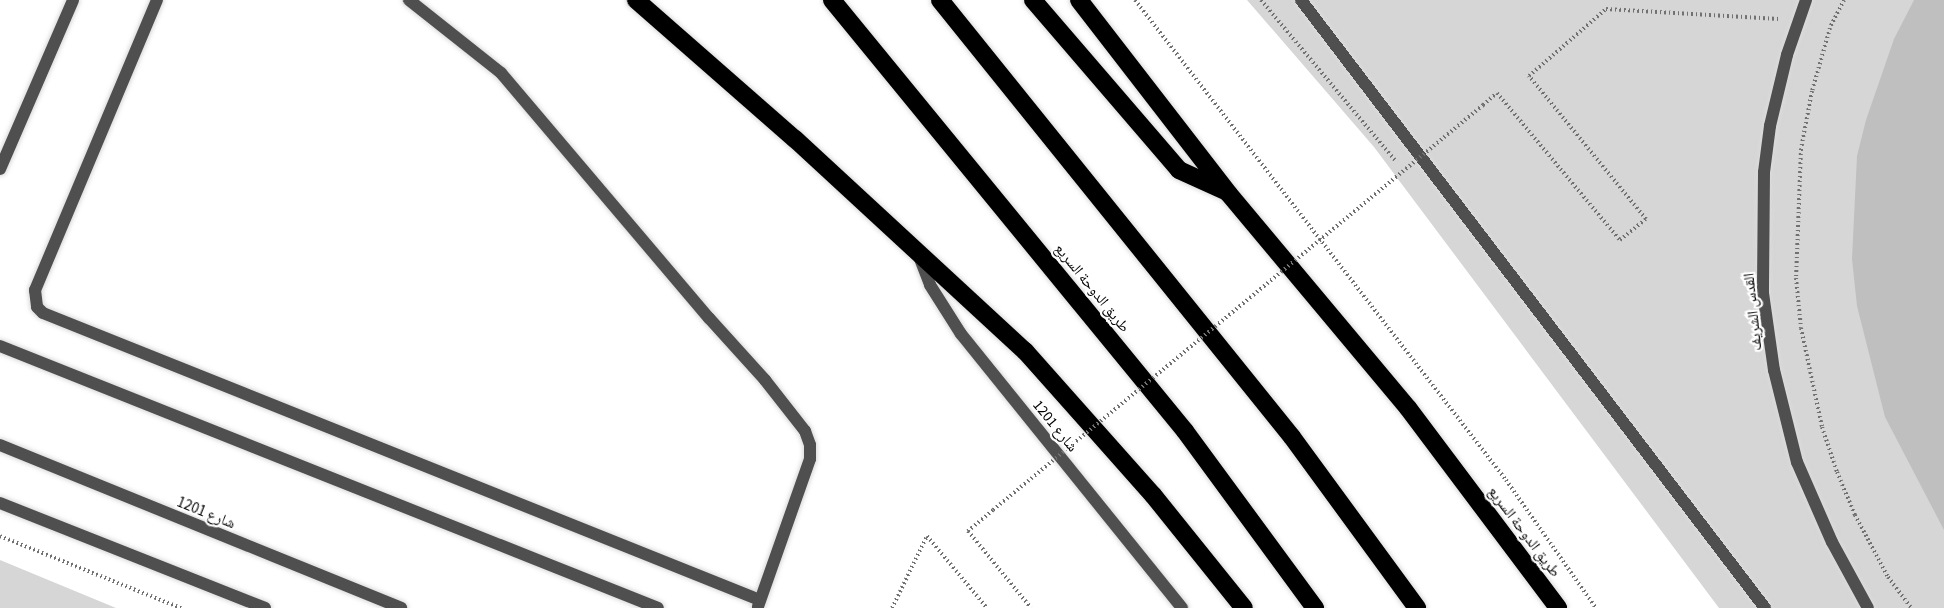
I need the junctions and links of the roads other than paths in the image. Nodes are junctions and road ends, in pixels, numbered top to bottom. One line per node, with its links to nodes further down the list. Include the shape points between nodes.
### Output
1 (74, 0): 11 (street)
2 (157, 0): 17 (street, via 35,290 37,307 43,313)
3 (409, 0): 17 (street, via 501,73 805,431 810,459)
4 (636, 0): 13 (highway, via 795,139)
5 (832, 0): 23 (highway, طريق الدوحة السريع, via 1185,431)
6 (940, 0): 24 (highway, via 1292,437)
7 (1033, 0): 12 (highway, via 1179,170)
8 (1079, 0): 12 (highway, طريق الدوحة السريع)
9 (1806, 0): 27 (street, القدس الشريف, via 1778,90 1764,172 1763,292 1774,370 1797,462 1832,542)
10 (1307, 2): 26 (street)
11 (0, 169)
12 (1229, 194): 25 (highway, طريق الدوحة السريع, via 1408,408)
13 (918, 255): 21 (street, شارع 1201, via 930,285 961,334); 22 (highway, via 1025,351 1153,495)
14 (0, 346): 20 (street)
15 (0, 446): 19 (street, شارع 1201)
16 (0, 502): 18 (street)
17 (759, 604)
18 (265, 608)
19 (401, 608)
20 (658, 608)
21 (1182, 608)
22 (1244, 608)
23 (1315, 608)
24 (1416, 608)
25 (1558, 608)
26 (1765, 608)
27 (1868, 608)

